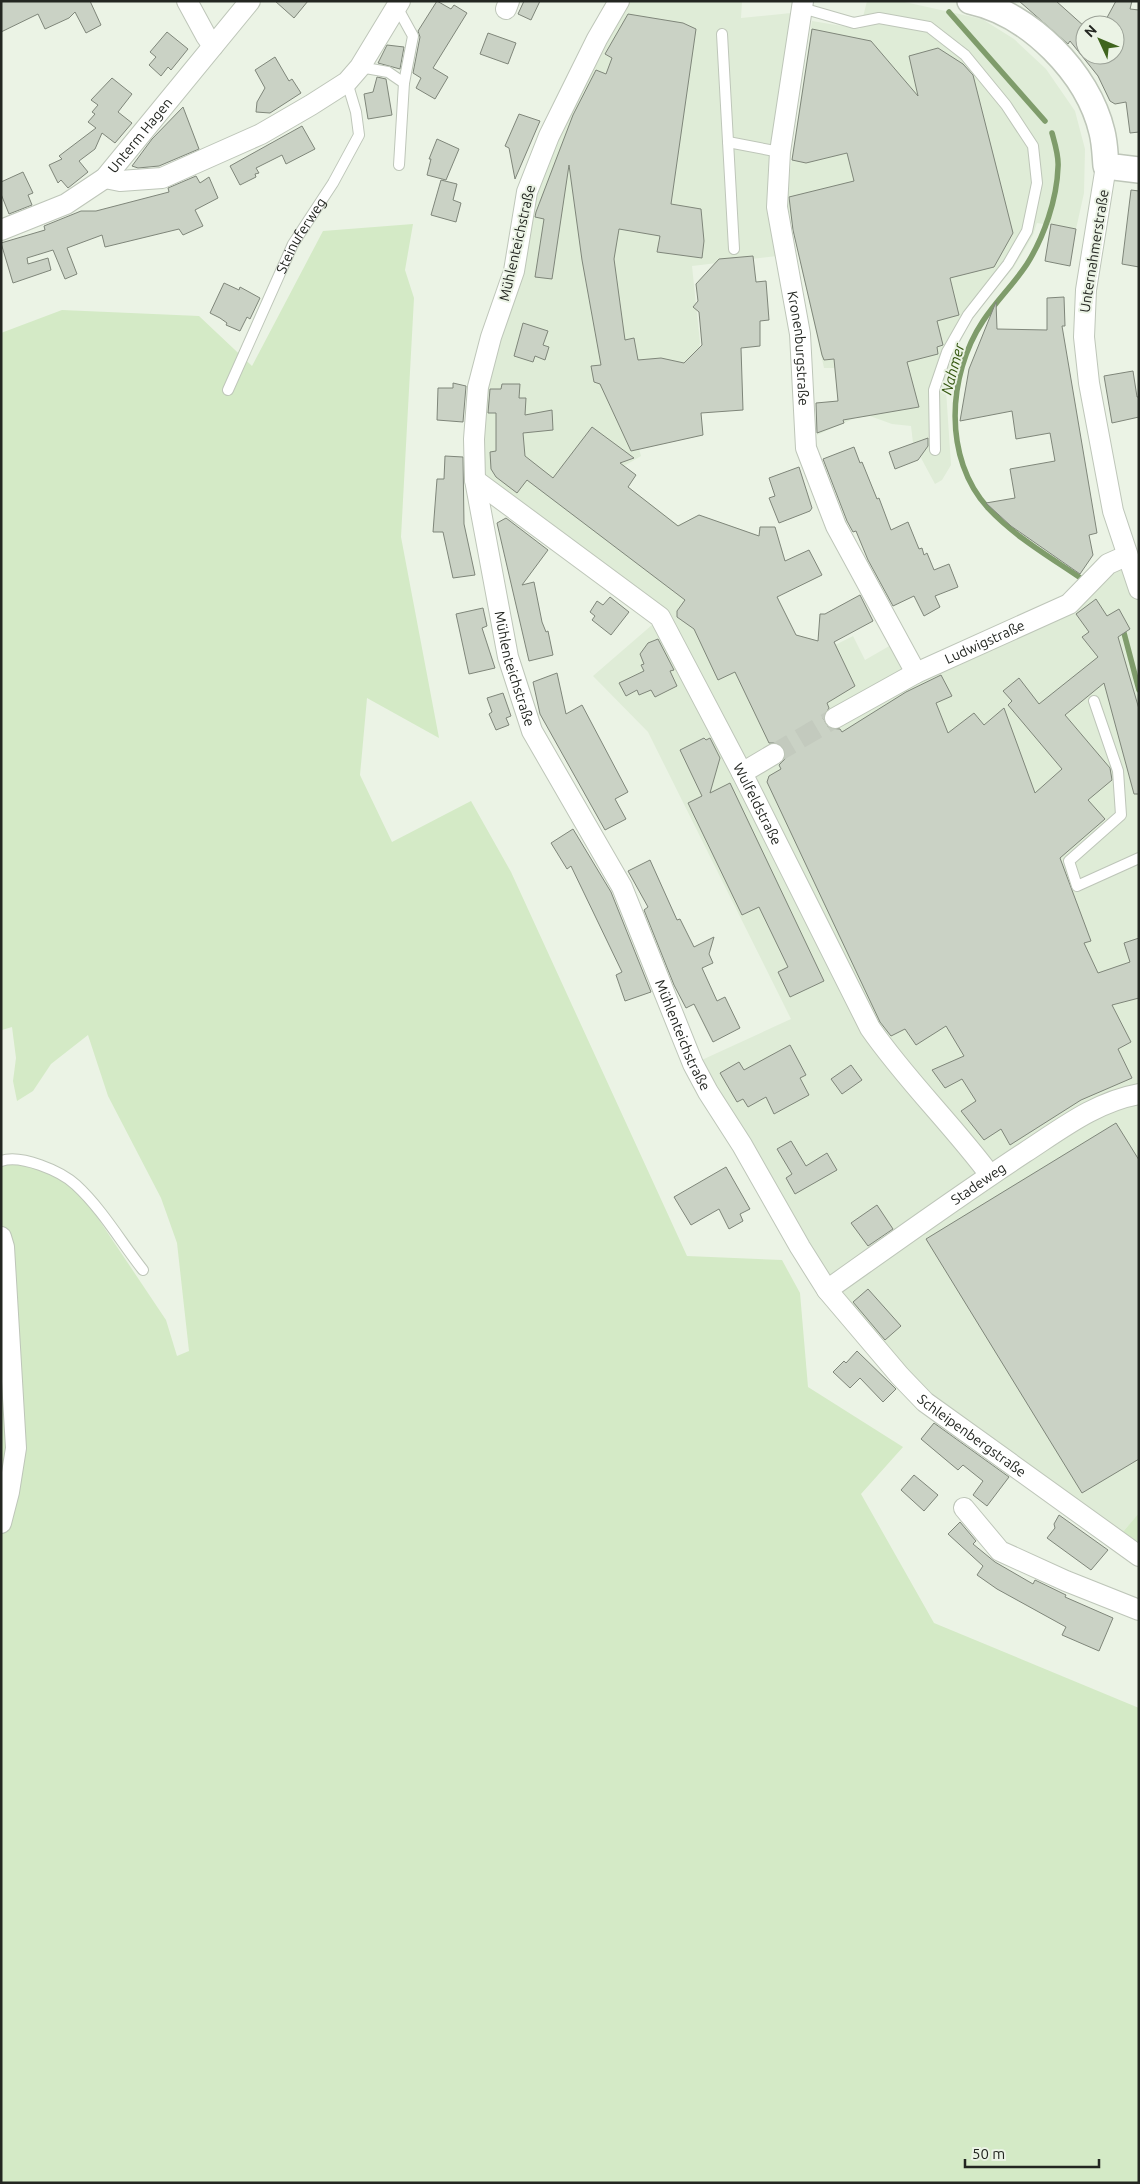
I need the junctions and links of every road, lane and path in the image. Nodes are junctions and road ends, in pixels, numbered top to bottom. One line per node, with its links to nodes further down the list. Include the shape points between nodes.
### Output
1 (187, 1): 8 (street)
2 (250, 1): 8 (street, Unterm Hagen)
3 (619, 1): 21 (street, Mühlenteichstraße, via 566,102 527,192 514,271 478,387)
4 (984, 3): 14 (street, Unternahmerstraße, via 1038,36 1076,77 1102,130)
5 (399, 4): 9 (street); 10 (lane, via 413,36)
6 (803, 5): 12 (street, Kronenburgstraße); 20 (lane, via 854,23 879,18 929,27 965,56 1006,105 1033,146 1037,183 1028,231 1008,264 968,315 947,352 934,390)
7 (722, 34): 11 (lane)
8 (213, 46): 16 (street, Unterm Hagen)
9 (353, 75): 10 (lane, via 388,72); 16 (street, via 261,134 162,178 120,181); 19 (lane, Steinuferweg, via 359,134 333,183 293,244)
10 (404, 83): 13 (lane)
11 (728, 142): 12 (lane); 18 (lane)
12 (780, 152): 24 (street, Kronenburgstraße, via 777,207 800,334 806,448 836,526)
13 (399, 165)
14 (1106, 166): 15 (street); 22 (street, Unternahmerstraße, via 1086,290 1084,337 1089,383 1113,511)
15 (1139, 170)
16 (105, 178): 17 (street, Unterm Hagen, via 66,204)
17 (1, 230)
18 (734, 249)
19 (228, 390)
20 (935, 450)
21 (475, 480): 28 (street, Wulfeldstraße, via 660,617); 35 (street, Mühlenteichstraße, via 508,657 532,731 622,887 693,1064)
22 (1126, 556): 23 (street, Unternahmerstraße); 24 (street, Ludwigstraße, via 1108,564 1069,604)
23 (1139, 589)
24 (916, 673): 26 (street, Ludwigstraße)
25 (1094, 701): 29 (lane, via 1118,771 1121,815 1069,860 1077,886)
26 (835, 718)
27 (774, 754): 28 (street)
28 (742, 773): 32 (street, Wulfeldstraße, via 870,1028)
29 (1139, 858)
30 (1139, 1094): 32 (street, Stadeweg, via 1107,1102 1088,1112)
31 (1, 1161): 34 (lane, via 10,1158 38,1164 75,1184)
32 (990, 1175): 35 (street, Stadeweg)
33 (1, 1237): 37 (street, via 16,1448)
34 (143, 1270)
35 (827, 1290): 38 (street, Schleipenbergstraße, via 925,1402)
36 (964, 1508): 39 (street, via 1000,1551 1066,1582)
37 (1, 1522)
38 (1139, 1556)
39 (1139, 1610)

